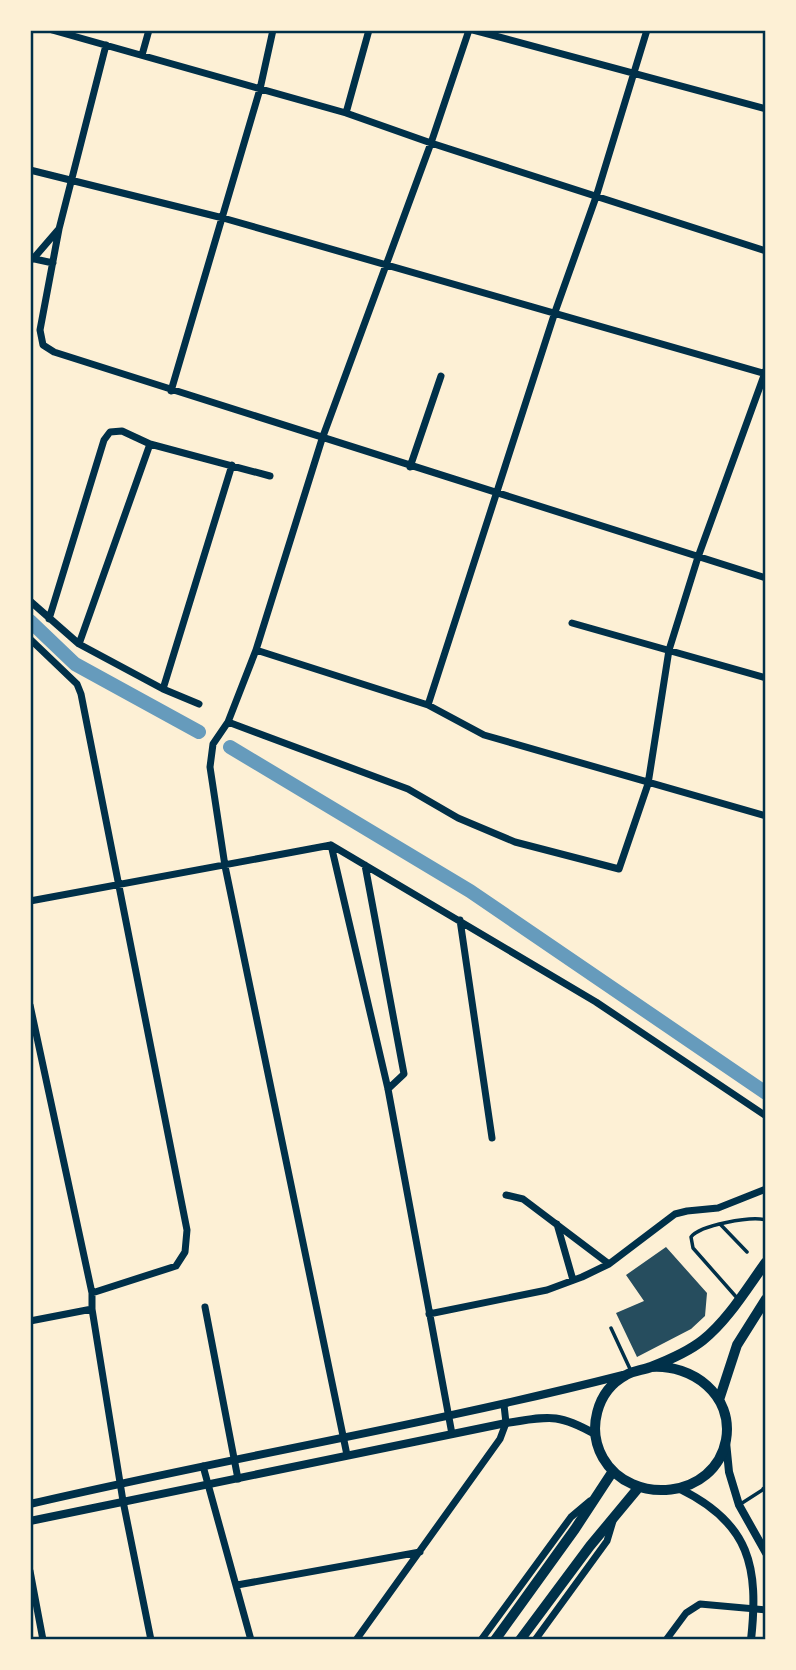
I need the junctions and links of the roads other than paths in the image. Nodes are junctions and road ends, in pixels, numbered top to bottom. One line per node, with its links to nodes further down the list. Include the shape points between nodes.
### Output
1 (52, 30): 7 (street)
2 (149, 30): 8 (street)
3 (273, 30): 10 (street)
4 (369, 30): 12 (street)
5 (471, 30): 9 (street); 13 (street)
6 (646, 30): 9 (street)
7 (106, 45): 8 (street); 15 (street)
8 (142, 55): 10 (street)
9 (633, 73): 11 (street); 16 (street)
10 (260, 89): 12 (street); 17 (street)
11 (766, 109)
12 (346, 113): 13 (street)
13 (431, 143): 16 (street); 22 (street)
14 (30, 170): 15 (street)
15 (72, 180): 17 (street); 18 (street)
16 (596, 197): 19 (street); 23 (street)
17 (223, 218): 22 (street); 26 (street)
18 (59, 229): 20 (street); 21 (street)
19 (766, 251)
20 (31, 258): 21 (street)
21 (52, 263): 26 (street, via 40,330 43,345)
22 (384, 263): 23 (street); 27 (street)
23 (555, 312): 24 (street); 32 (street)
24 (766, 373): 33 (street)
25 (441, 376): 30 (street)
26 (171, 391): 27 (street)
27 (321, 439): 30 (street); 40 (street)
28 (149, 444): 29 (street); 36 (street, via 122,432 110,432 104,440); 39 (street)
29 (232, 465): 31 (street); 43 (street)
30 (410, 467): 32 (street)
31 (270, 476)
32 (496, 494): 33 (street); 45 (street)
33 (698, 557): 34 (street); 41 (street)
34 (766, 578)
35 (30, 601): 36 (street)
36 (49, 620): 39 (street)
37 (572, 623): 41 (street)
38 (30, 639): 52 (street, via 79,688)
39 (79, 644): 43 (street)
40 (256, 650): 45 (street); 46 (street)
41 (669, 650): 42 (street); 47 (street)
42 (766, 678)
43 (163, 689): 44 (street)
44 (199, 704)
45 (428, 705): 47 (street, via 484,735)
46 (228, 722): 47 (street, via 408,789 457,818 514,842 619,869); 51 (street, via 213,744 210,766)
47 (648, 784): 48 (street)
48 (766, 816)
49 (331, 845): 50 (street); 51 (street); 56 (street)
50 (365, 865): 54 (street); 56 (street, via 404,1074)
51 (225, 866): 52 (street); 84 (street)
52 (118, 883): 53 (street); 68 (street, via 187,1230 186,1252 176,1266)
53 (30, 901)
54 (460, 920): 57 (street, via 597,1002); 58 (street)
55 (30, 1005): 68 (street)
56 (388, 1089): 73 (street)
57 (766, 1116)
58 (492, 1138)
59 (766, 1189): 66 (street, via 718,1208 675,1214)
60 (506, 1195): 62 (street, via 523,1199)
61 (766, 1220): 63 (lane, via 748,1218)
62 (556, 1223): 66 (street); 67 (street)
63 (721, 1225): 64 (lane); 69 (lane, via 694,1233 691,1243)
64 (747, 1252)
65 (766, 1262): 69 (main road)
66 (610, 1264): 67 (street)
67 (573, 1280): 73 (street, via 547,1290)
68 (92, 1293): 72 (street)
69 (738, 1299): 76 (main road, via 702,1341)
70 (766, 1299): 78 (main road, via 737,1345)
71 (205, 1307): 87 (street)
72 (92, 1310): 74 (street); 91 (street)
73 (429, 1314): 80 (street)
74 (30, 1321)
75 (611, 1328): 77 (lane)
76 (651, 1367): 77 (main road); 78 (main road, via 694,1375)
77 (629, 1374): 79 (street); 83 (main road, via 605,1394)
78 (719, 1400): 85 (main road)
79 (504, 1405): 80 (street); 81 (street)
80 (448, 1415): 82 (street); 84 (street)
81 (506, 1423): 82 (street); 83 (street, via 567,1419); 103 (street, via 500,1439)
82 (452, 1434): 86 (street)
83 (595, 1434): 89 (main road, via 600,1454)
84 (343, 1436): 86 (street); 87 (street)
85 (726, 1438): 95 (main road, via 710,1471); 99 (street, via 729,1472)
86 (347, 1455): 90 (street)
87 (233, 1460): 88 (street); 90 (street)
88 (203, 1466): 91 (street); 92 (street)
89 (612, 1471): 93 (main road); 96 (main road)
90 (237, 1479): 92 (street)
91 (121, 1485): 97 (street); 98 (street)
92 (207, 1485): 97 (street); 106 (street)
93 (639, 1487): 95 (main road); 100 (main road)
94 (765, 1488): 99 (lane)
95 (680, 1489): 107 (street, via 734,1528 751,1567)
96 (594, 1499): 113 (street, via 571,1517); 114 (main road)
97 (123, 1501): 101 (street); 110 (street)
98 (30, 1504)
99 (739, 1505): 102 (street)
100 (614, 1517): 115 (main road); 116 (street, via 607,1541)
101 (30, 1521)
102 (762, 1536): 104 (street)
103 (421, 1552): 106 (street); 112 (street)
104 (766, 1553)
105 (30, 1571): 109 (street)
106 (237, 1585): 111 (street)
107 (755, 1609): 108 (street); 117 (street, via 700,1604 686,1613); 118 (street)
108 (766, 1610)
109 (43, 1640)
110 (151, 1640)
111 (251, 1640)
112 (356, 1640)
113 (481, 1640)
114 (495, 1640)
115 (520, 1640)
116 (535, 1640)
117 (666, 1640)
118 (751, 1640)

